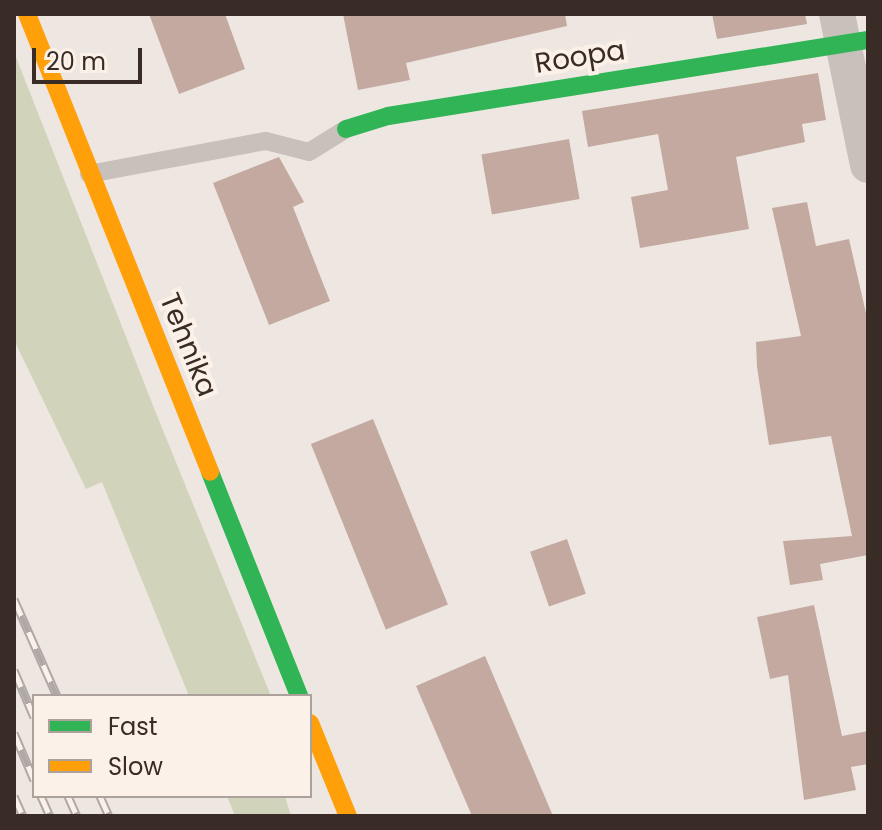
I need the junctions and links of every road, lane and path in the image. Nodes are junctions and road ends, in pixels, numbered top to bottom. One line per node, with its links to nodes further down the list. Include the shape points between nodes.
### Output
1 (27, 14): 5 (main road, Tehnika)
2 (849, 33): 3 (main road, Roopa, via 388,116); 4 (street)
3 (346, 129): 5 (lane, Roopa, via 309,152 266,141)
4 (868, 165)
5 (89, 174): 6 (main road, Tehnika)
6 (298, 694)
7 (312, 727): 8 (main road)
8 (335, 776): 9 (main road); 10 (main road)
9 (348, 816)
10 (365, 816)

